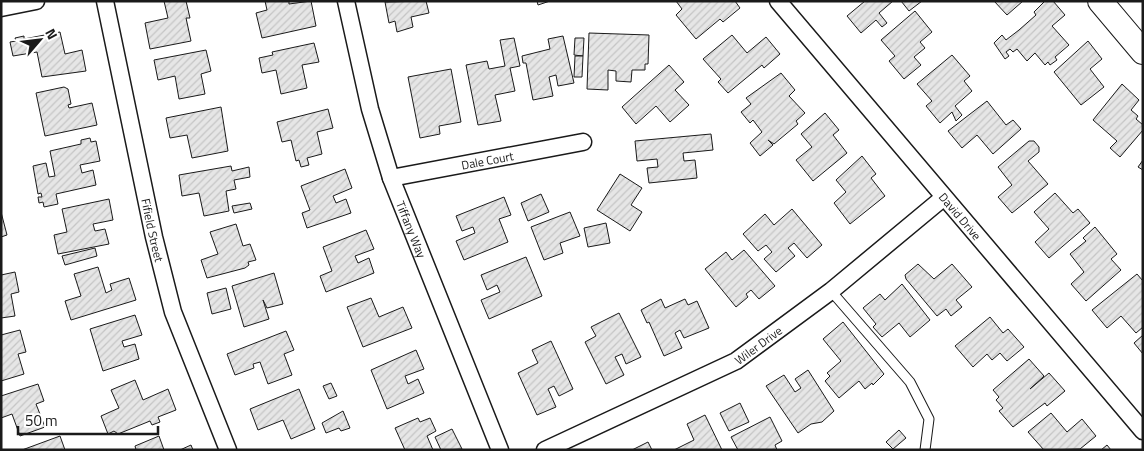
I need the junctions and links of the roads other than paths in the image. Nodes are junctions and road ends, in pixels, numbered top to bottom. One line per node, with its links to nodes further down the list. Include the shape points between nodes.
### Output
1 (36, 1): 6 (street)
2 (105, 1): 13 (street, Fifield Street, via 154,237 174,312)
3 (346, 1): 9 (street, Tiffany Way, via 370,109)
4 (778, 1): 10 (street, David Drive)
5 (1100, 1): 7 (street)
6 (1, 8)
7 (1143, 52)
8 (583, 142): 9 (street, Dale Court)
9 (391, 178): 14 (street, Tiffany Way)
10 (943, 198): 11 (street, Wiler Drive); 12 (street, David Drive)
11 (831, 291): 15 (street, Wiler Drive, via 736,361); 16 (lane, via 910,382 928,418)
12 (1143, 431)
13 (228, 450)
14 (500, 450)
15 (545, 450)
16 (925, 450)

